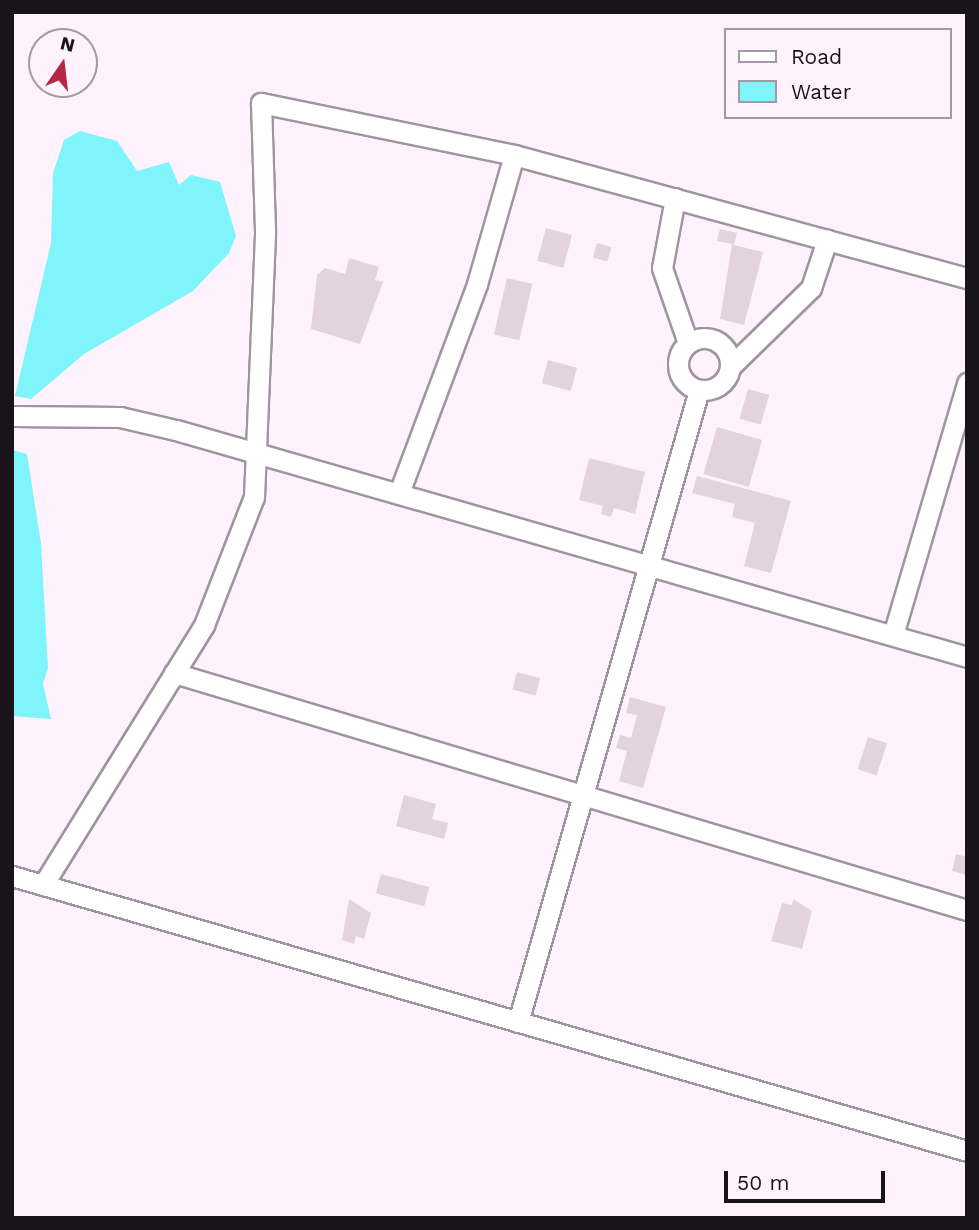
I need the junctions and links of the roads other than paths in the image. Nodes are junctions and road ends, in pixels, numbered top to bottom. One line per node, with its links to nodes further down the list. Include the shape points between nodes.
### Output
1 (514, 155): 2 (street); 10 (street, via 261,103 265,230); 11 (street, via 477,284)
2 (675, 198): 3 (street); 5 (street, via 662,268)
3 (827, 240): 4 (street); 6 (street, via 811,288)
4 (967, 278)
5 (688, 343): 6 (street, via 704,337 720,342); 8 (street, via 678,357 680,374)
6 (731, 366): 8 (street, via 724,382)
7 (967, 383): 13 (street)
8 (699, 390): 12 (street)
9 (12, 416): 10 (street, via 120,417)
10 (257, 455): 11 (street); 15 (street, via 254,497 204,625)
11 (399, 493): 12 (street)
12 (649, 565): 13 (street); 16 (street)
13 (893, 635): 14 (street)
14 (967, 657)
15 (174, 673): 16 (street); 18 (street)
16 (583, 795): 19 (street); 20 (street)
17 (12, 876): 18 (street)
18 (43, 885): 20 (street)
19 (967, 910)
20 (518, 1022): 21 (street)
21 (967, 1151)

